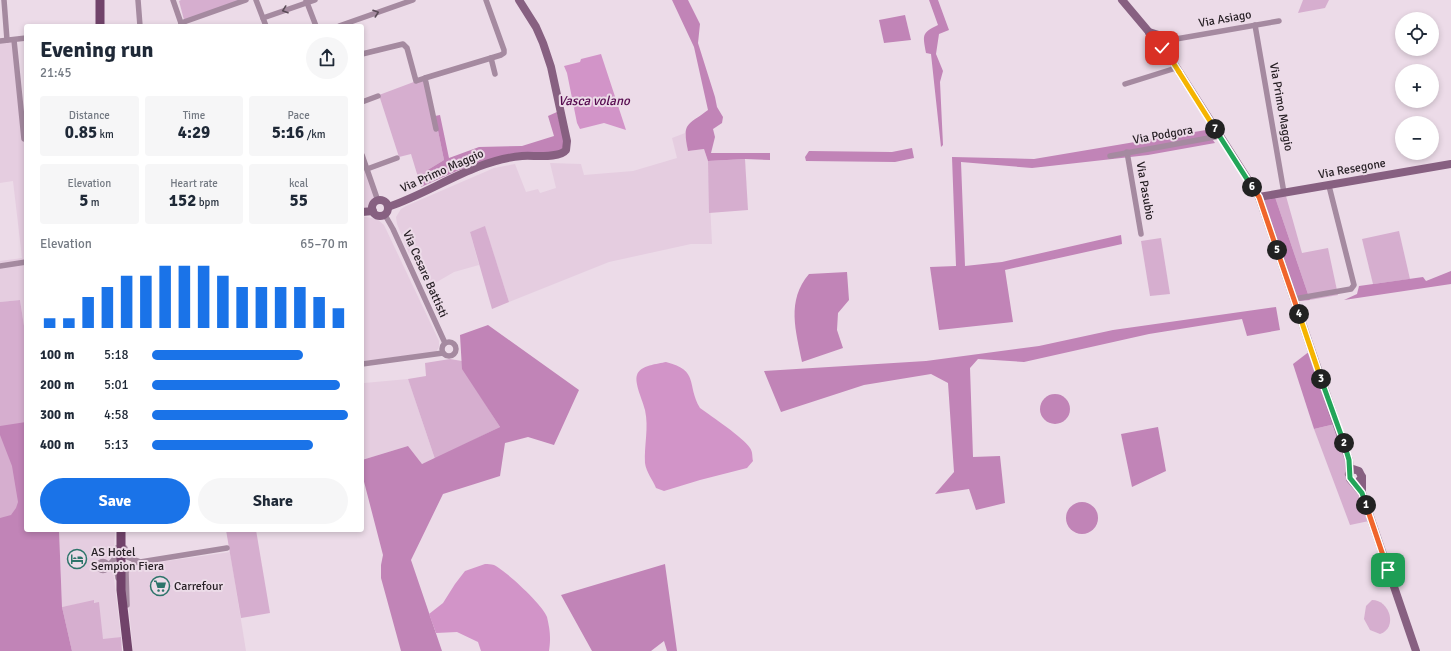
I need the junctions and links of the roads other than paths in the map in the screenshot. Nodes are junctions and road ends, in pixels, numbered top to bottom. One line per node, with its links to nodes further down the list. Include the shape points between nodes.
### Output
1 (4, 0): 24 (street)
2 (100, 0): 15 (main road)
3 (138, 0): 16 (street)
4 (174, 0): 17 (street)
5 (246, 0): 17 (street)
6 (256, 0): 13 (street)
7 (315, 0): 12 (street)
8 (413, 0): 20 (street, one-way to 8)
9 (486, 0): 29 (street, via 504,51 503,54)
10 (519, 0): 49 (street, Via Primo Maggio, via 536,27 549,59 567,141 566,150 562,155 523,156 494,161)
11 (1122, 0): 22 (street)
12 (306, 1): 13 (street, one-way to 13); 19 (street)
13 (263, 18): 18 (street)
14 (1279, 21): 21 (street, Via Asiago)
15 (100, 24)
16 (140, 24)
17 (181, 24)
18 (265, 24)
19 (315, 24)
20 (345, 24)
21 (1254, 25): 27 (street, Via Asiago); 46 (street, Via Primo Maggio)
22 (1149, 32): 27 (street); 27 (street, via 1153,42 1155,38)
23 (24, 38): 25 (street)
24 (7, 40): 25 (street); 26 (street)
25 (14, 40): 38 (street)
26 (0, 41)
27 (1163, 42): 30 (street)
28 (364, 54): 32 (street, via 403,44 406,46 416,81)
29 (490, 58): 31 (street); 32 (street)
30 (1176, 68): 33 (street); 37 (street)
31 (495, 74)
32 (425, 78): 36 (street)
33 (1125, 84)
34 (378, 96): 35 (street)
35 (364, 101)
36 (436, 129)
37 (1220, 136): 39 (street, Via Podgora); 47 (street)
38 (24, 139)
39 (1127, 152): 40 (street, Via Podgora); 53 (street, Via Pasubio)
40 (1110, 156)
41 (397, 158): 44 (street)
42 (364, 161): 44 (street)
43 (1450, 164): 45 (street, Via Resegone)
44 (367, 169): 48 (street)
45 (1329, 186): 46 (street, Via Resegone); 56 (street, via 1354,285 1351,289)
46 (1284, 193): 47 (street, Via Resegone)
47 (1259, 197): 56 (street)
48 (378, 201): 49 (street, via 385,202); 50 (street, via 374,204)
49 (388, 207): 52 (street, via 388,212)
50 (373, 211): 51 (street); 52 (street, via 378,216)
51 (364, 212)
52 (384, 215): 57 (street, Via Cesare Battisti, via 393,229)
53 (1141, 234)
54 (24, 262): 55 (street)
55 (0, 266)
56 (1294, 299): 60 (street)
57 (444, 344): 58 (street); 58 (street, via 451,342 456,350 449,356)
58 (443, 353): 59 (street)
59 (364, 364)
60 (1349, 460): 61 (street); 62 (street)
61 (1361, 474): 62 (street, via 1360,480 1356,482); 63 (street)
62 (1350, 477): 63 (street)
63 (1362, 493): 71 (street)
64 (117, 532): 69 (street, via 116,557 107,566 117,571 120,610)
65 (121, 532): 69 (main road, via 121,590)
66 (125, 532): 68 (street, via 127,558)
67 (227, 548): 68 (street)
68 (142, 561): 69 (street, via 130,566 126,572 127,610)
69 (124, 617): 70 (main road)
70 (128, 651)
71 (1416, 651)

